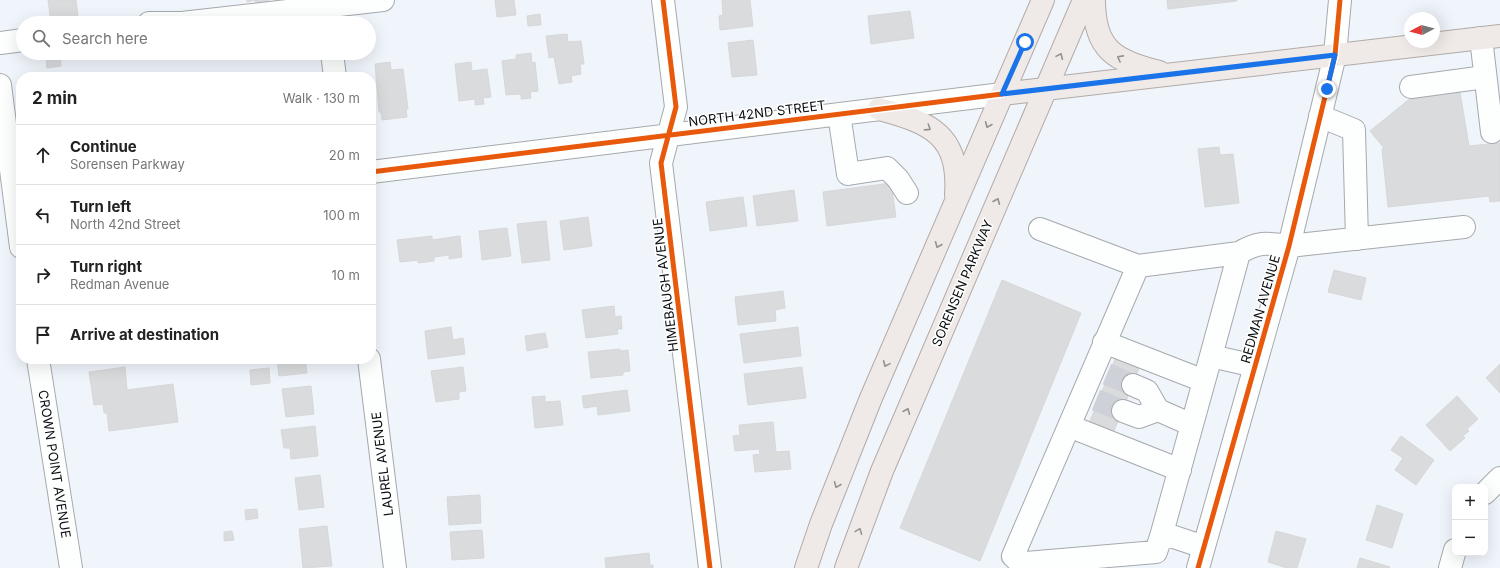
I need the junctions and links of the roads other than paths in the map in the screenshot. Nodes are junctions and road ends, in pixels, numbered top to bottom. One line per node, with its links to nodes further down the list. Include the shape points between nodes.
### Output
1 (383, 0): 7 (street)
2 (663, 0): 25 (street, HIMEBAUGH AVENUE, via 676,107)
3 (1043, 0): 20 (main road)
4 (1084, 0): 19 (main road, SORENSEN PARKWAY, one-way to 4)
5 (1094, 0): 15 (main road, one-way to 5, via 1136,66 1115,56 1097,31)
6 (1340, 0): 12 (street, REDMAN AVENUE)
7 (327, 10): 8 (street)
8 (260, 16)
9 (1490, 37): 12 (main road, NORTH 42ND STREET); 16 (street)
10 (16, 41): 11 (street)
11 (0, 43)
12 (1335, 55): 15 (main road, NORTH 42ND STREET); 23 (street, REDMAN AVENUE)
13 (333, 60): 14 (street)
14 (334, 72)
15 (1170, 74): 19 (main road, NORTH 42ND STREET)
16 (1485, 77): 18 (street); 24 (street)
17 (0, 85): 29 (street)
18 (1411, 87)
19 (1044, 90): 20 (main road, NORTH 42ND STREET); 58 (main road, SORENSEN PARKWAY, one-way to 19, via 882,471)
20 (1002, 94): 21 (street, NORTH 42ND STREET); 28 (main road, one-way to 28)
21 (879, 109): 22 (street, NORTH 42ND STREET); 28 (main road, one-way to 28, via 911,119 946,141 956,166)
22 (839, 114): 25 (street, NORTH 42ND STREET); 27 (street, via 848,174 887,168 898,178)
23 (1320, 116): 33 (street, via 1354,130); 34 (street, REDMAN AVENUE)
24 (1492, 132)
25 (668, 135): 26 (street, NORTH 42ND STREET); 56 (street, HIMEBAUGH AVENUE, via 661,163)
26 (376, 171)
27 (907, 193)
28 (955, 204): 57 (main road, one-way to 57, via 871,398)
29 (12, 215): 31 (street)
30 (1464, 228): 33 (street)
31 (16, 229)
32 (1040, 229): 36 (street)
33 (1357, 239): 34 (street)
34 (1289, 246): 35 (street, via 1262,242); 41 (street, REDMAN AVENUE)
35 (1239, 253): 36 (street); 38 (street)
36 (1138, 266): 37 (street)
37 (1104, 342): 42 (street); 47 (street, via 1100,371 1089,397)
38 (1211, 356): 41 (street); 42 (street)
39 (39, 364): 54 (street, CROWN POINT AVENUE)
40 (371, 364): 55 (street, LAUREL AVENUE)
41 (1255, 366): 52 (street, REDMAN AVENUE)
42 (1204, 381): 46 (street)
43 (1133, 385): 44 (street, via 1147,391)
44 (1158, 410): 45 (street, via 1139,417); 46 (street)
45 (1123, 411)
46 (1192, 425): 48 (street)
47 (1069, 426): 48 (street); 51 (street, via 1013,556 1026,562 1156,552)
48 (1180, 470): 51 (street)
49 (1500, 478): 50 (street)
50 (1488, 490)
51 (1162, 533): 52 (street)
52 (1204, 547): 59 (street, REDMAN AVENUE)
53 (1453, 556): 60 (street)
54 (71, 568)
55 (395, 568)
56 (710, 568)
57 (806, 568)
58 (846, 568)
59 (1198, 568)
60 (1450, 568)

